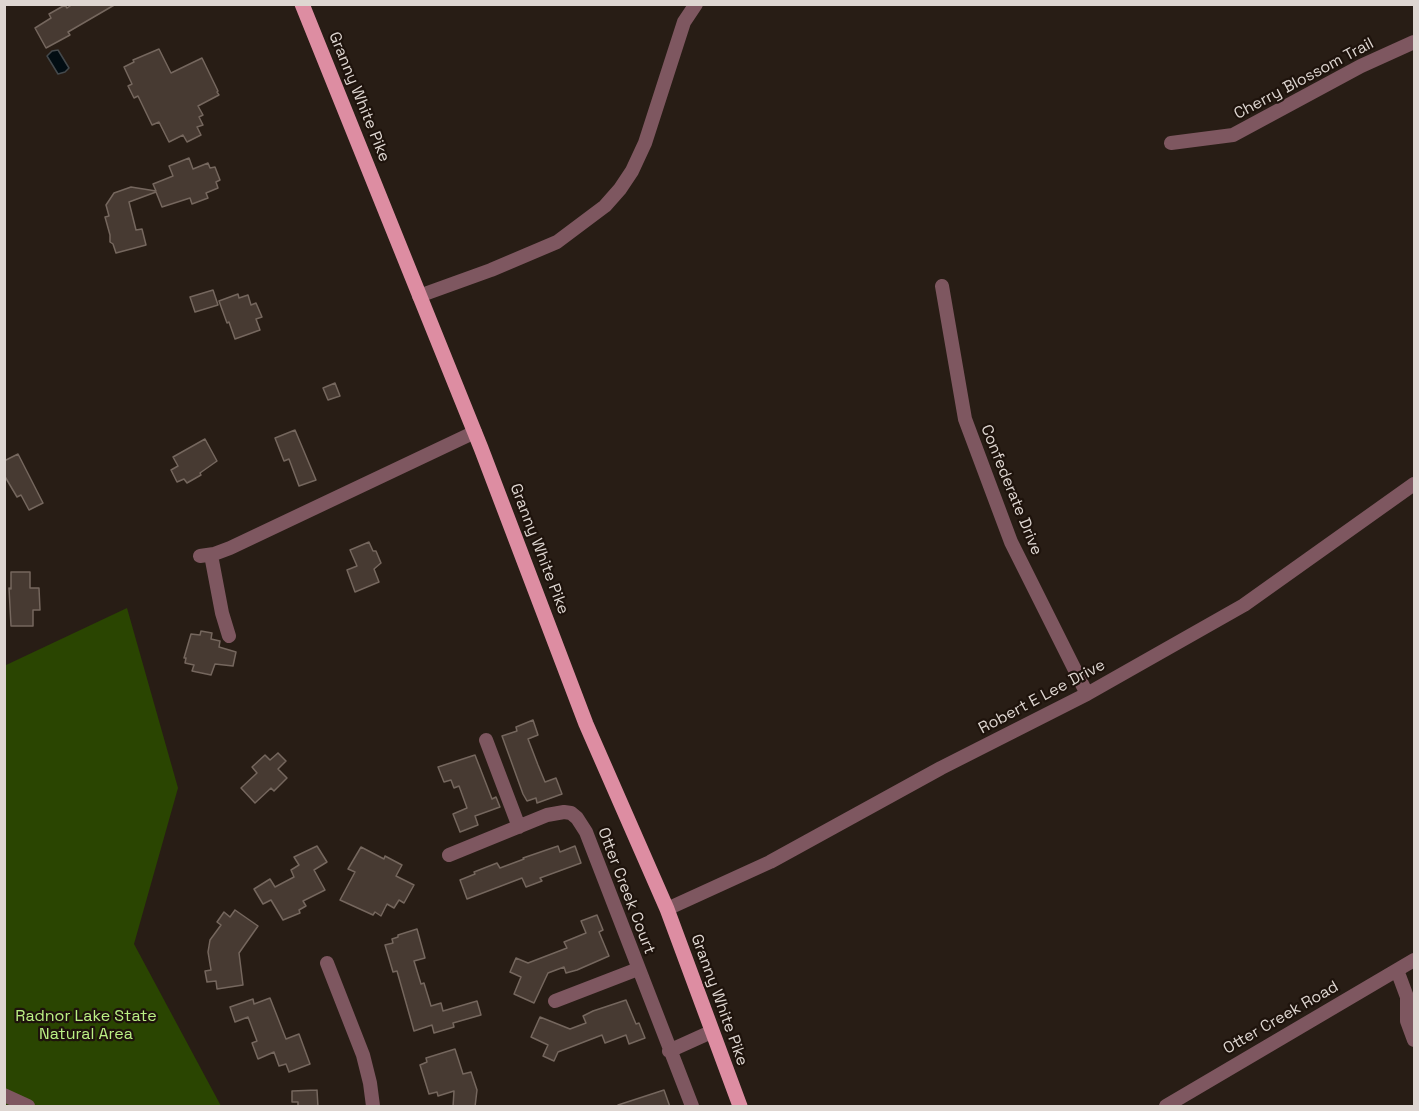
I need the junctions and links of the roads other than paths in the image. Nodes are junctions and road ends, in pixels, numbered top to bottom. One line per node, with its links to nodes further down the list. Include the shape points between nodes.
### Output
1 (302, 4): 6 (main road, Granny White Pike)
2 (696, 4): 6 (street, via 684,22 645,143 632,171 605,206 557,242)
3 (1414, 42): 4 (street, Cherry Blossom Trail, via 1360,66 1233,135)
4 (1171, 143)
5 (942, 286): 10 (street, Confederate Drive, via 965,419 1011,542)
6 (419, 296): 7 (main road, Granny White Pike)
7 (475, 432): 9 (street, via 230,548 205,555); 14 (main road, Granny White Pike, via 586,724)
8 (1414, 484): 10 (street, Robert E Lee Drive, via 1244,605)
9 (229, 636)
10 (1087, 694): 14 (street, Robert E Lee Drive, via 940,768 753,871)
11 (486, 740): 12 (street)
12 (519, 826): 13 (street, Otter Creek Court); 17 (street, Otter Creek Court, via 556,813 571,813 577,818 586,832)
13 (449, 855)
14 (667, 909): 21 (main road, Granny White Pike)
15 (1414, 960): 18 (street, Otter Creek Road)
16 (327, 963): 26 (street, via 363,1055)
17 (638, 969): 20 (street); 23 (street, Otter Creek Court)
18 (1397, 970): 19 (street); 29 (street, Otter Creek Road)
19 (1411, 999): 22 (street, via 1407,1021)
20 (555, 1001)
21 (711, 1032): 23 (street); 28 (main road, Granny White Pike)
22 (1414, 1040)
23 (669, 1051): 27 (street, Otter Creek Court)
24 (4, 1095): 25 (street)
25 (28, 1107)
26 (373, 1107)
27 (692, 1107)
28 (740, 1107)
29 (1166, 1107)

